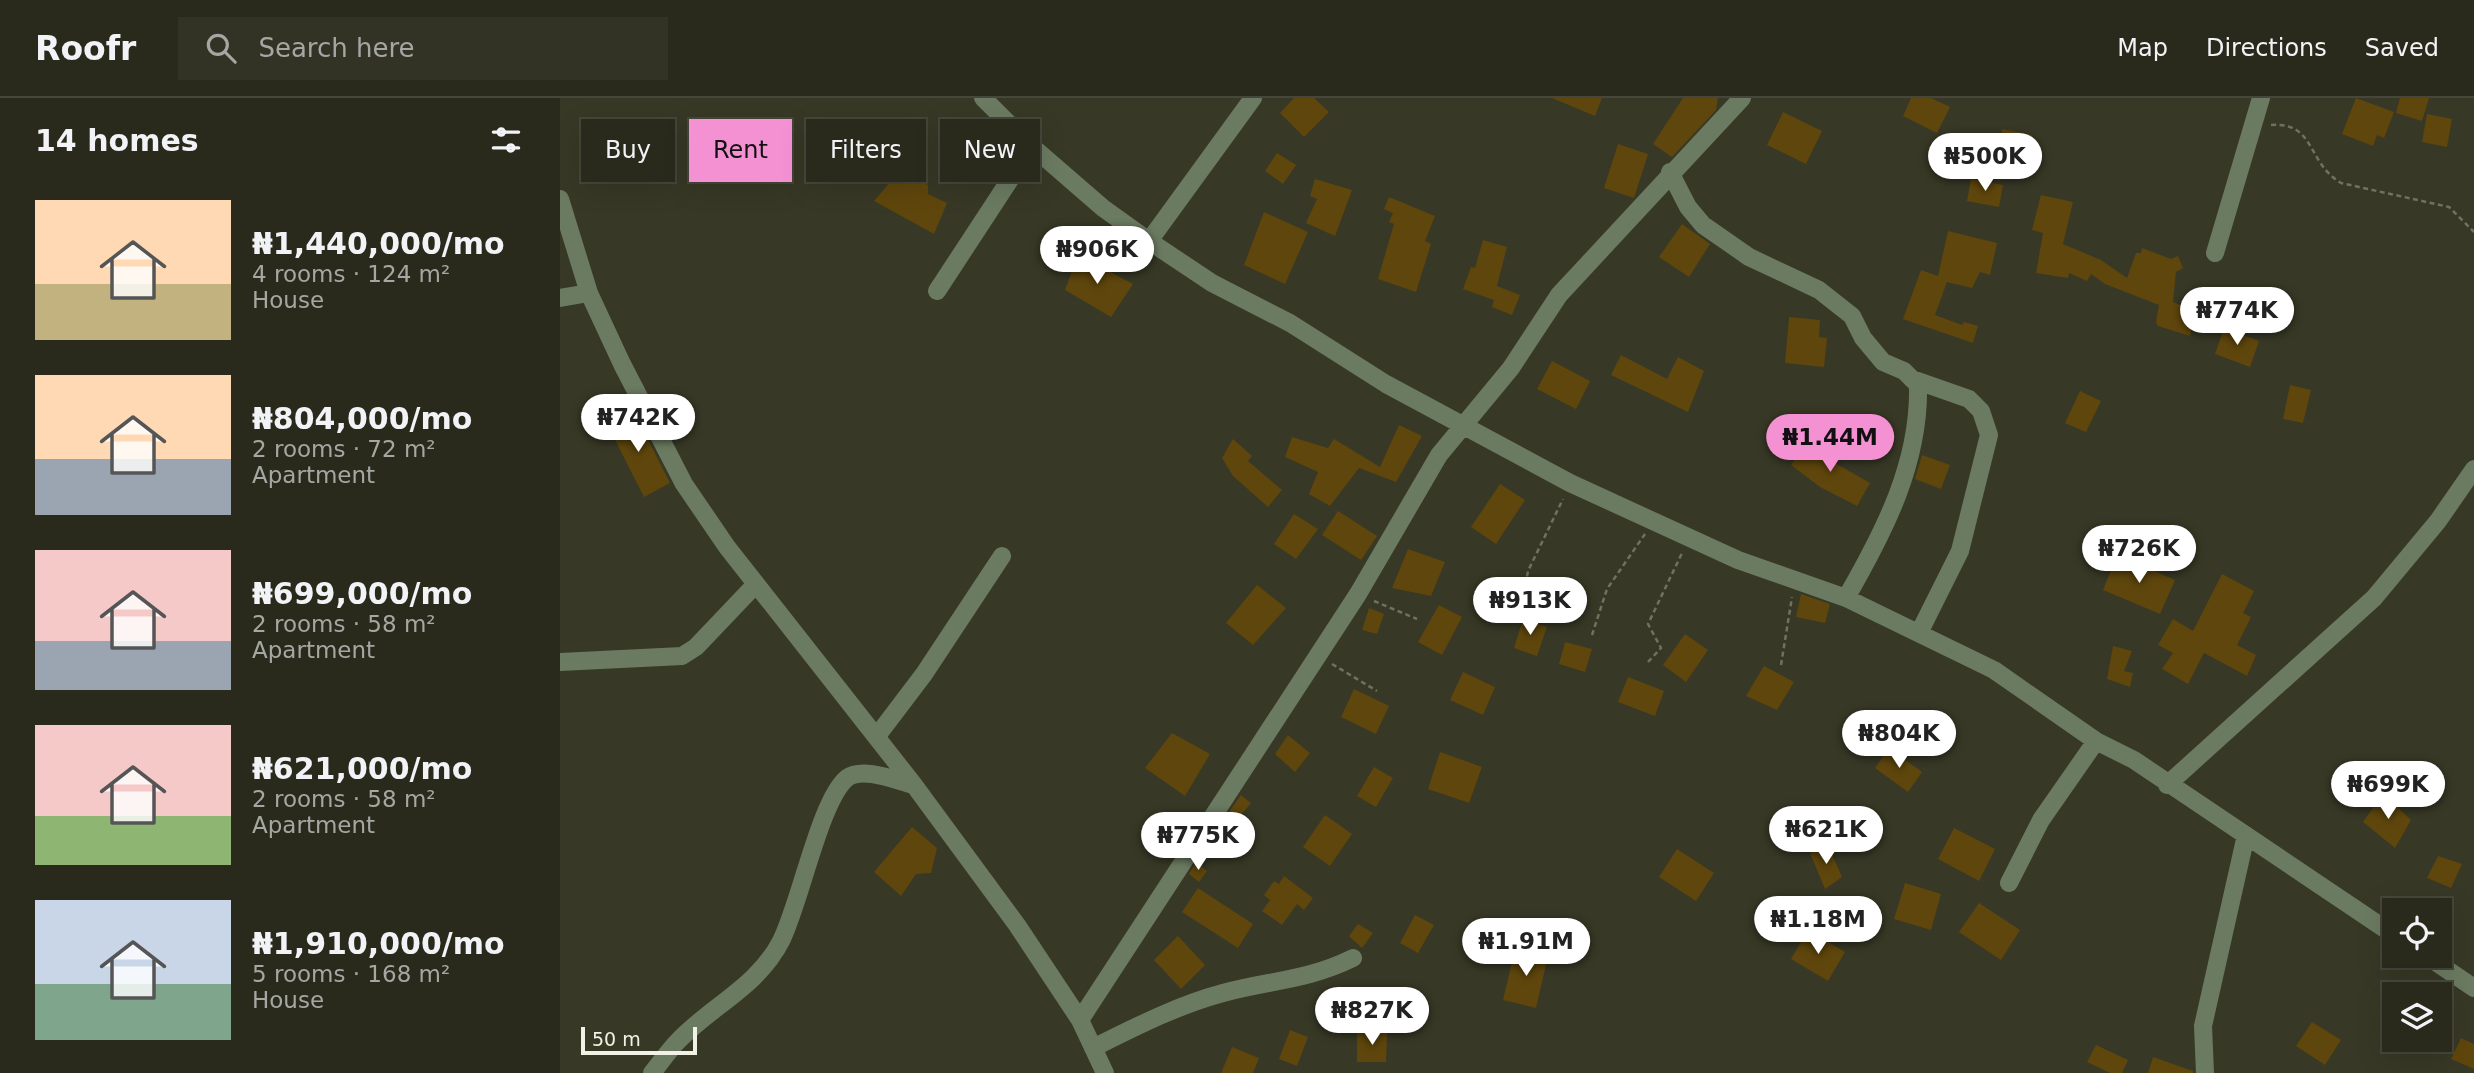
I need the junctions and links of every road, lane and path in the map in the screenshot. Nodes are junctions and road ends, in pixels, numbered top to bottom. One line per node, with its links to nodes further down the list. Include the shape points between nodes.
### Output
1 (983, 98): 5 (street)
2 (1253, 98): 12 (street)
3 (1742, 98): 8 (street)
4 (2261, 98): 6 (street)
5 (1004, 119)
6 (2253, 126): 11 (path, via 2294,128 2306,136 2326,174 2341,183 2449,207); 13 (street)
7 (1040, 153): 12 (street)
8 (1670, 172): 17 (street, via 1703,225 1749,257 1819,290 1852,316 1883,362); 18 (street, via 1640,211 1559,295 1511,368)
9 (1008, 182): 14 (street)
10 (560, 199): 15 (street)
11 (2474, 232)
12 (1149, 241): 18 (street, via 1212,283)
13 (2215, 253)
14 (937, 291)
15 (589, 293): 16 (street); 25 (street, via 684,484)
16 (560, 298)
17 (1912, 379): 27 (street, via 1918,385 1919,408 1894,510); 30 (street, via 1969,399 1981,411 1989,435 1960,551)
18 (1465, 425): 20 (street); 26 (street, via 1439,455)
19 (2474, 469): 40 (street, via 2374,598)
20 (1570, 483): 21 (street); 28 (path, via 1528,571)
21 (1652, 522): 22 (street); 31 (path, via 1607,589)
22 (1689, 539): 24 (street); 34 (path, via 1647,624 1661,648)
23 (1002, 556): 37 (street)
24 (1794, 580): 27 (street); 35 (path)
25 (756, 584): 33 (street, via 682,656); 37 (street)
26 (1357, 594): 29 (path); 32 (street)
27 (1846, 598): 30 (street)
28 (1521, 610)
29 (1418, 619)
30 (1919, 633): 38 (street, via 1994,670)
31 (1592, 635)
32 (1317, 655): 36 (path); 47 (street)
33 (560, 662)
34 (1648, 663)
35 (1781, 665)
36 (1377, 691)
37 (877, 736): 39 (street)
38 (2096, 741): 40 (street); 42 (street, via 2041,820)
39 (914, 785): 47 (street); 49 (street, via 866,774 845,780 815,842 795,906 769,961 730,1000 678,1040)
40 (2167, 785): 41 (street)
41 (2246, 835): 43 (street); 51 (street, via 2203,1026)
42 (2009, 883)
43 (2382, 926)
44 (1353, 958): 48 (street, via 1292,981 1222,993 1160,1015)
45 (2445, 968): 46 (street)
46 (2474, 988)
47 (1080, 1020): 48 (street)
48 (1093, 1048): 50 (street)
49 (652, 1073)
50 (1105, 1073)
51 (2205, 1073)

